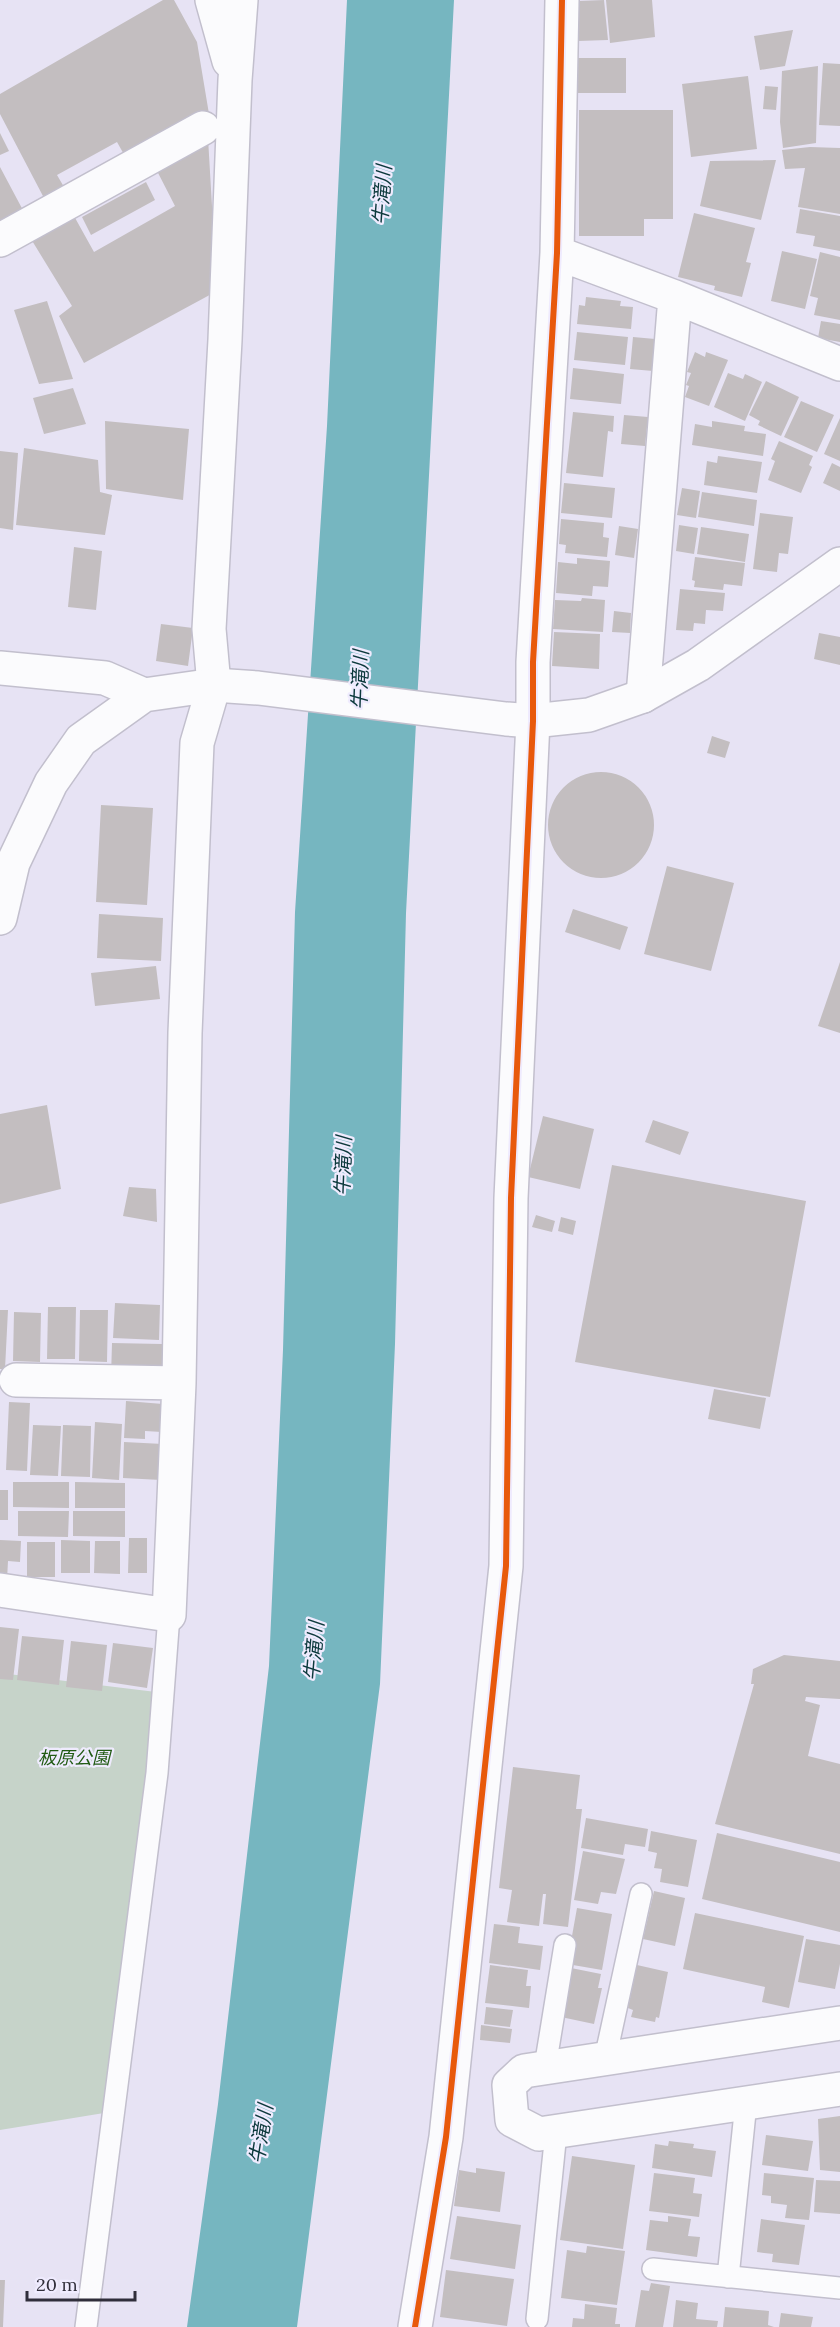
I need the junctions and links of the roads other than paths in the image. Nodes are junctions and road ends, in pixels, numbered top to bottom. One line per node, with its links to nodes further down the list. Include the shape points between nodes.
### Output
1 (212, 0): 4 (street)
2 (241, 0): 4 (street)
3 (562, 0): 7 (street)
4 (235, 80): 12 (street, via 209,629)
5 (202, 128): 6 (street)
6 (0, 240)
7 (557, 253): 8 (street); 15 (street, via 533,662)
8 (675, 297): 9 (street); 14 (street)
9 (840, 364)
10 (840, 564): 14 (street, via 698,665)
11 (0, 668): 13 (street, via 105,678)
12 (213, 685): 13 (street); 15 (street); 18 (street, via 197,743 184,1033)
13 (144, 695): 16 (street, via 81,740 51,783 13,863)
14 (643, 696): 15 (street, via 589,715)
15 (519, 720): 34 (street, via 506,1566 446,2137)
16 (0, 918)
17 (16, 1380): 18 (street)
18 (179, 1383): 20 (street)
19 (0, 1590): 20 (street)
20 (169, 1615): 33 (lane, via 157,1773)
21 (641, 1894): 24 (lane)
22 (565, 1945): 25 (lane)
23 (840, 2024): 24 (street)
24 (605, 2059): 25 (street)
25 (545, 2067): 28 (street, via 524,2071 508,2085 512,2120 539,2134)
26 (840, 2089): 27 (street)
27 (746, 2103): 28 (street); 30 (lane)
28 (556, 2132): 32 (lane)
29 (653, 2269): 30 (lane)
30 (728, 2277): 31 (lane)
31 (840, 2288)
32 (537, 2319)
33 (86, 2327)
34 (415, 2327)

